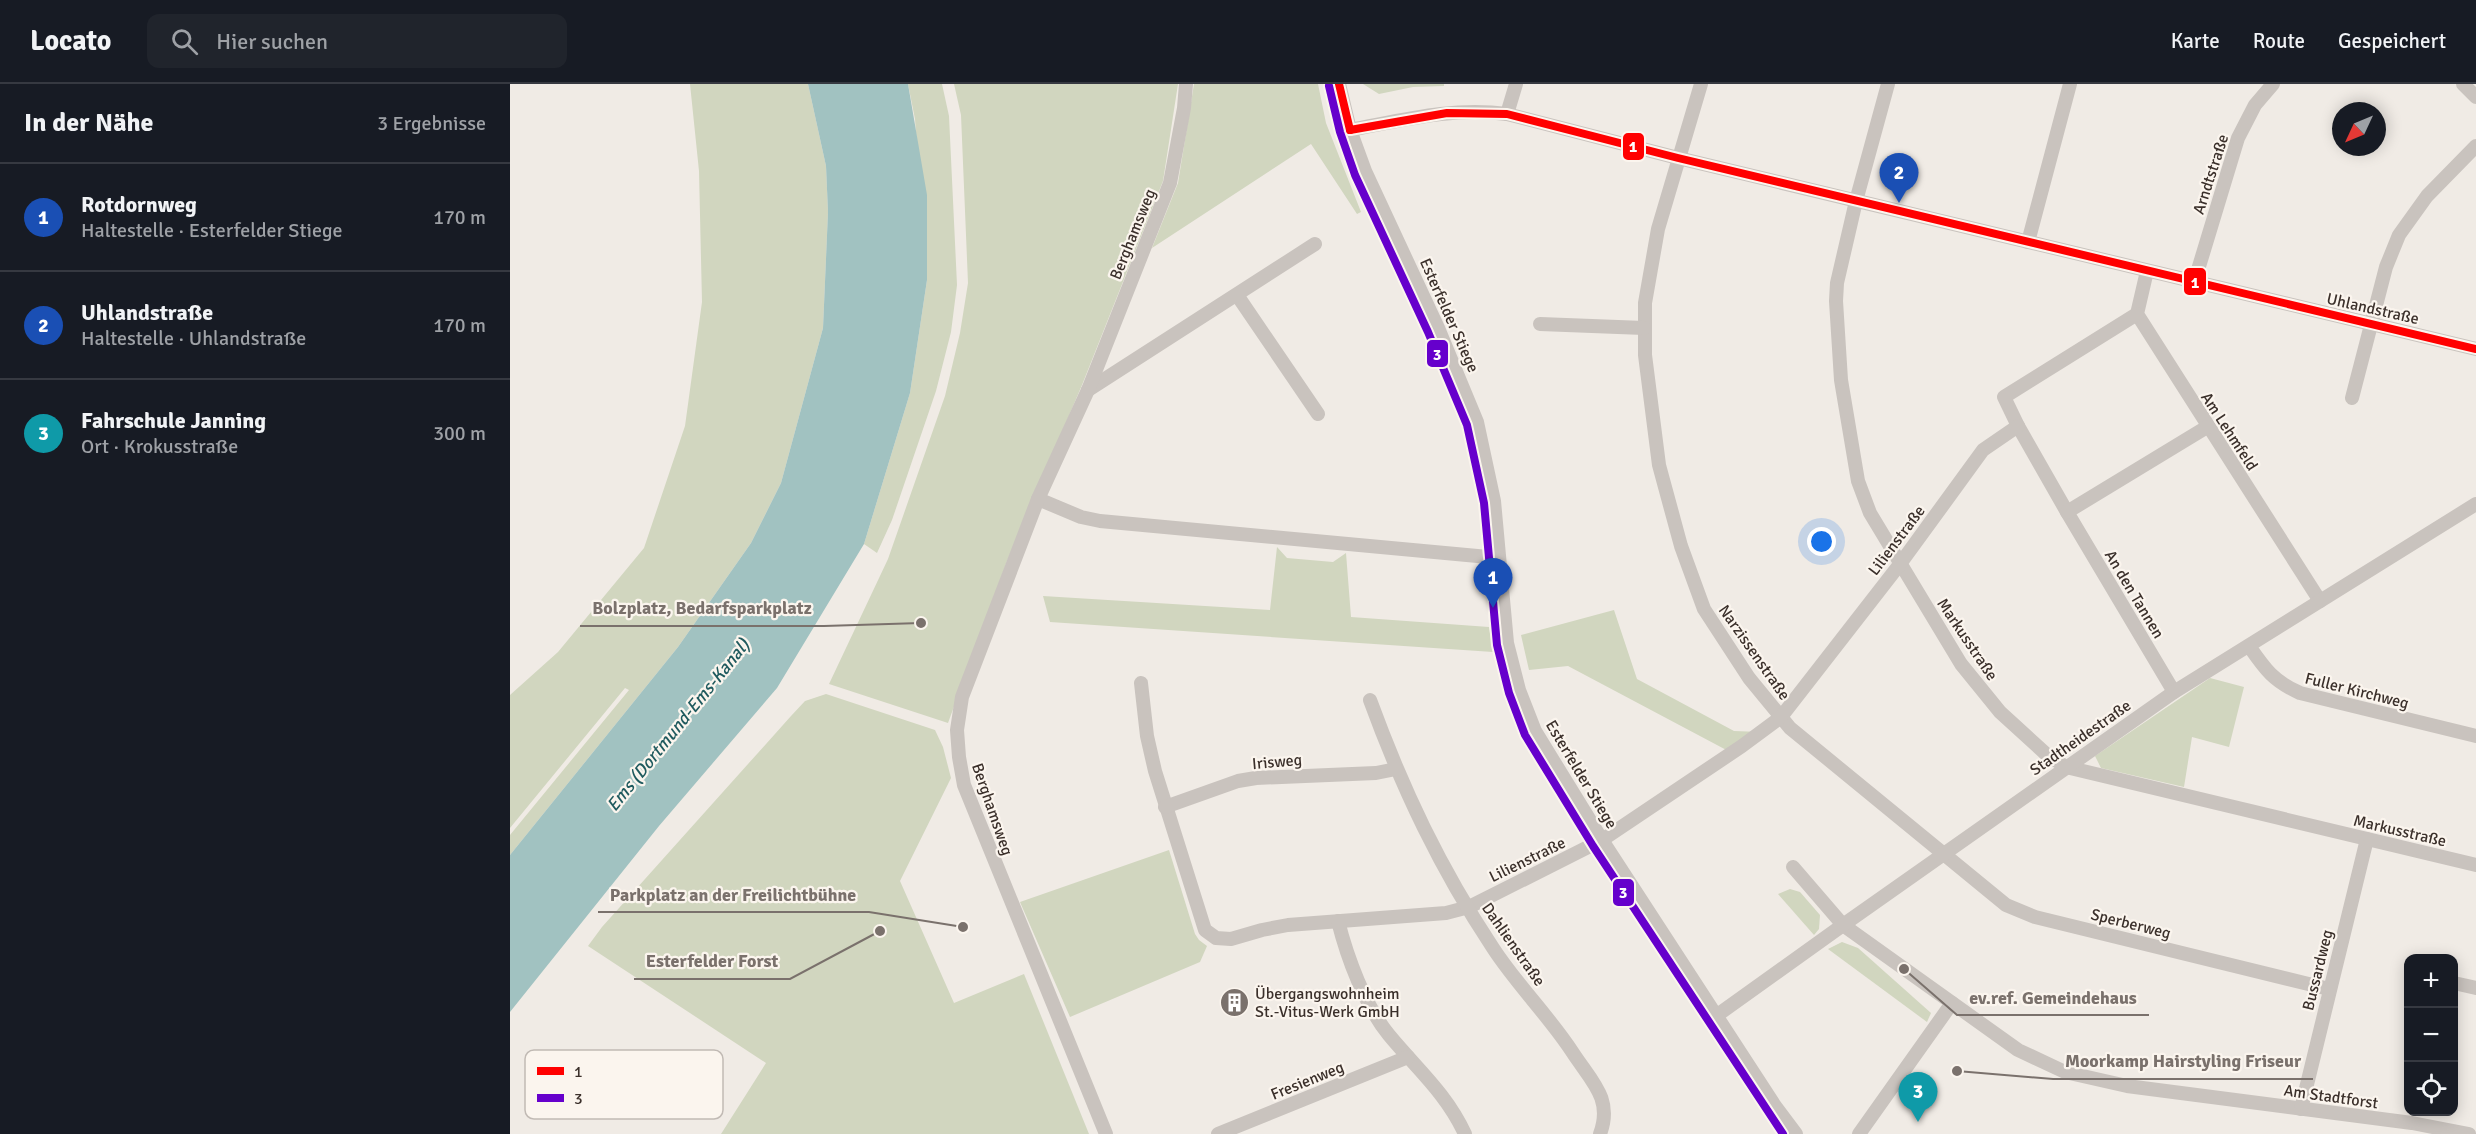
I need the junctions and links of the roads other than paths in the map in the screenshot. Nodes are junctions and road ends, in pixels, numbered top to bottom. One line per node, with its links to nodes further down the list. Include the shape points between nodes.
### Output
1 (1186, 84): 25 (street, Berghamsweg, via 1170,183)
2 (1338, 84): 11 (street, Esterfelder Stiege)
3 (1516, 84): 10 (street)
4 (1701, 84): 13 (street, Narzissenstraße)
5 (1888, 84): 14 (street, Markusstraße)
6 (2070, 84): 15 (street)
7 (2273, 84): 18 (street, Arndtstraße, via 2255,105 2238,138)
8 (2463, 84): 9 (street)
9 (2476, 97)
10 (1507, 114): 11 (street, Uhlandstraße, via 1451,112); 13 (street, Uhlandstraße)
11 (1350, 130): 33 (street, Esterfelder Stiege, via 1477,422 1494,501)
12 (2476, 146): 22 (street, via 2427,196 2399,235 2386,267)
13 (1678, 159): 14 (street, Uhlandstraße); 23 (street, Narzissenstraße, via 1658,229)
14 (1856, 201): 15 (street, Uhlandstraße); 34 (street, Markusstraße, via 1837,283 1841,381 1858,481 1870,513)
15 (2028, 242): 17 (street, Uhlandstraße)
16 (1315, 244): 19 (street)
17 (2147, 271): 18 (street, Uhlandstraße); 20 (street)
18 (2194, 283): 22 (street, Uhlandstraße)
19 (1237, 295): 25 (street); 27 (street)
20 (2137, 314): 28 (street, An den Tannen, via 2004,397); 29 (street, Am Lehmfeld)
21 (1540, 324): 23 (street)
22 (2372, 324): 24 (street, Uhlandstraße); 26 (street)
23 (1644, 328): 40 (street, Narzissenstraße, via 1659,465 1681,546 1704,609 1749,678)
24 (2476, 349)
25 (1088, 390): 30 (street, Berghamsweg)
26 (2352, 398)
27 (1318, 414)
28 (2018, 426): 32 (street, An den Tannen); 34 (street, Lilienstraße, via 1983,450)
29 (2207, 427): 32 (street); 35 (street, Am Lehmfeld)
30 (1038, 499): 33 (street, via 1100,521); 60 (street, Berghamsweg, via 962,698 958,717 959,757 976,818)
31 (2476, 504): 35 (street, Stadtheidestraße)
32 (2067, 512): 38 (street, An den Tannen)
33 (1499, 558): 46 (street, Esterfelder Stiege, via 1507,643 1519,690 1535,731)
34 (1900, 564): 40 (street, Lilienstraße); 42 (street, Markusstraße, via 1968,672 2000,712)
35 (2320, 601): 36 (street, Stadtheidestraße)
36 (2249, 645): 38 (street, Stadtheidestraße); 41 (street, Fuller Kirchweg, via 2270,675 2300,693)
37 (1141, 683): 44 (street, Lilienstraße, via 1147,736)
38 (2174, 692): 42 (street, Stadtheidestraße)
39 (1370, 700): 43 (street, Dahlienstraße)
40 (1781, 717): 46 (street, Lilienstraße); 47 (street, Narzissenstraße)
41 (2476, 736)
42 (2066, 767): 45 (street, Markusstraße); 47 (street, Stadtheidestraße)
43 (1396, 769): 44 (street, Irisweg, via 1256,778); 50 (street, Dahlienstraße, via 1451,882)
44 (1165, 807): 51 (street, Lilienstraße, via 1200,919 1205,930 1216,938 1231,939 1262,930)
45 (2367, 839): 48 (street, Markusstraße); 55 (street, Bussardweg)
46 (1602, 840): 50 (street, Lilienstraße); 57 (street, Esterfelder Stiege)
47 (1943, 855): 52 (street, Stadtheidestraße); 55 (street, Sperberweg, via 2006,905 2022,912)
48 (2476, 865)
49 (1793, 867): 52 (street, Am Stadtforst)
50 (1468, 907): 51 (street, Lilienstraße, via 1446,913); 63 (street, Dahlienstraße, via 1602,1099 1606,1119)
51 (1338, 921): 58 (street, via 1345,951 1372,1008)
52 (1843, 925): 56 (street, Am Stadtforst); 57 (street, Stadtheidestraße)
53 (2458, 984): 54 (street)
54 (2476, 988)
55 (2329, 989): 59 (street, Bussardweg)
56 (1952, 1003): 59 (street, Am Stadtforst, via 2018,1050 2065,1071 2127,1086); 65 (street)
57 (1716, 1016): 64 (street, Esterfelder Stiege)
58 (1408, 1057): 61 (street, Fresienweg); 62 (street, via 1444,1096)
59 (2301, 1108): 66 (street, Am Stadtforst)
60 (1106, 1134)
61 (1218, 1134)
62 (1465, 1134)
63 (1600, 1134)
64 (1796, 1134)
65 (1859, 1134)
66 (2469, 1134)

